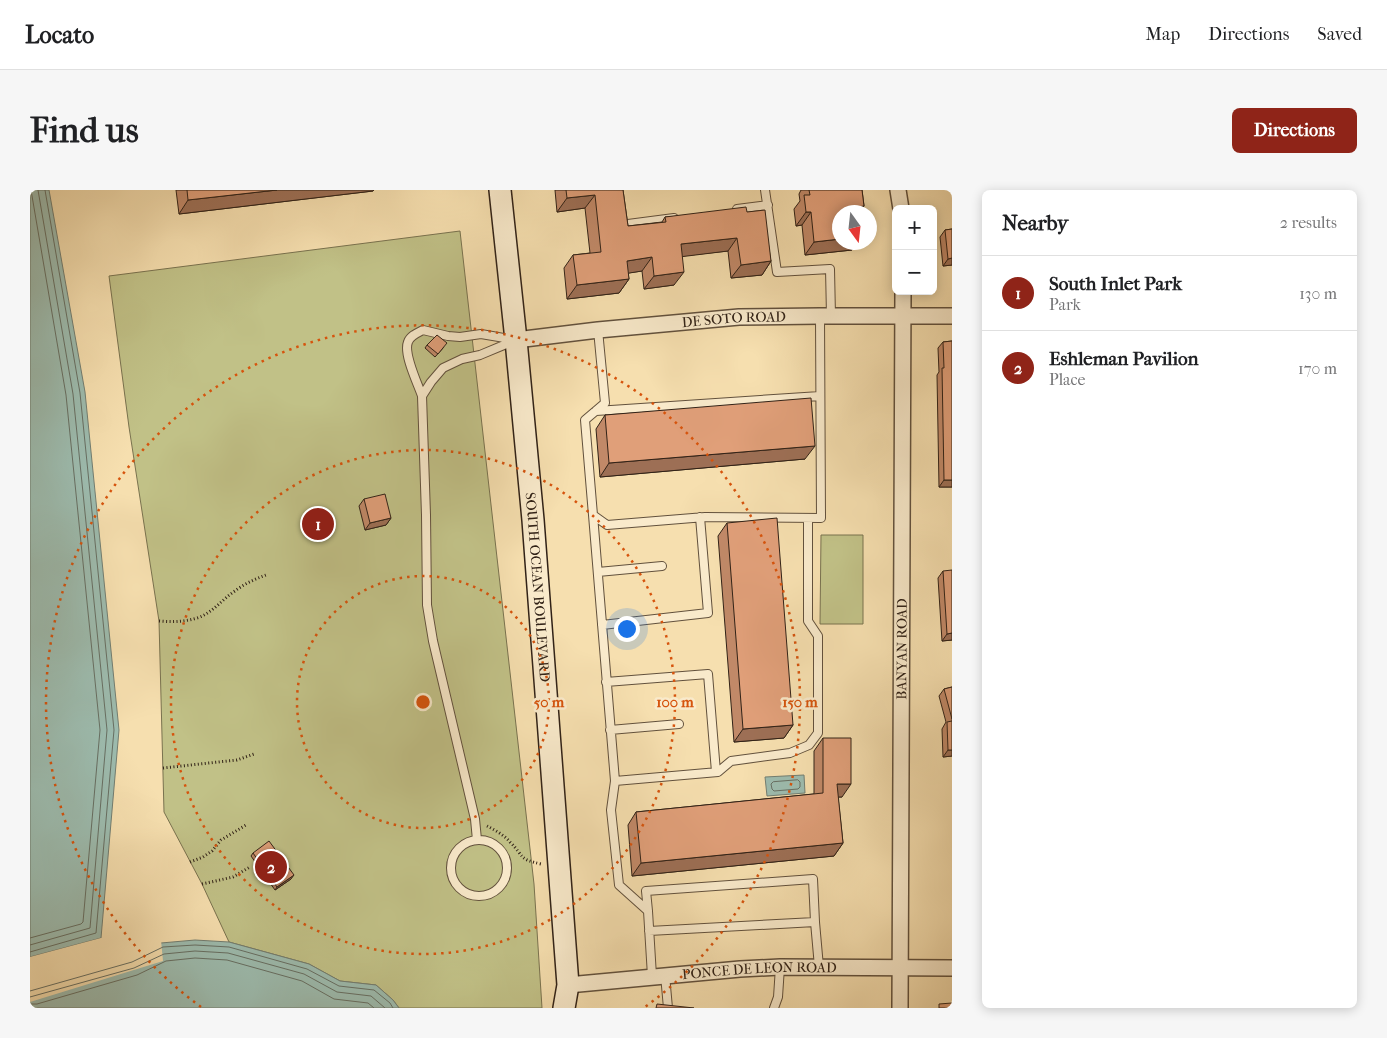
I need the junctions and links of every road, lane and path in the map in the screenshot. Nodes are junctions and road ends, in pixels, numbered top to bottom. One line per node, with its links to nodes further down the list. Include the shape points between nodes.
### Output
1 (500, 190): 14 (main road, SOUTH OCEAN BOULEVARD)
2 (766, 190): 4 (lane)
3 (898, 190): 5 (street)
4 (768, 205): 6 (lane); 10 (lane, via 777,272 830,268)
5 (900, 205)
6 (730, 210)
7 (684, 216): 8 (lane)
8 (628, 224)
9 (903, 295): 11 (street, BANYAN ROAD)
10 (825, 316): 11 (street, DE SOTO ROAD); 13 (street, DE SOTO ROAD, via 720,318); 16 (lane)
11 (902, 316): 12 (street, DE SOTO ROAD); 45 (street, BANYAN ROAD)
12 (952, 316)
13 (598, 330): 14 (street, DE SOTO ROAD); 17 (lane, via 605,403)
14 (516, 340): 15 (lane, via 443,368); 15 (lane, via 481,334 448,336 423,330 414,334 408,342 407,353); 38 (main road, SOUTH OCEAN BOULEVARD)
15 (422, 396): 33 (lane, via 427,605 432,641)
16 (820, 396): 17 (lane); 20 (lane, via 821,518)
17 (596, 411): 18 (lane, via 585,420)
18 (593, 515): 19 (lane, via 606,525); 22 (lane)
19 (700, 517): 20 (lane); 25 (lane, via 708,613)
20 (808, 518): 31 (lane, via 808,620 818,636 818,733 809,745 790,753 731,761)
21 (662, 566): 22 (lane)
22 (598, 572): 25 (lane)
23 (266, 575): 24 (path, via 234,591 219,606 198,618)
24 (158, 622)
25 (602, 625): 26 (lane)
26 (606, 682): 28 (lane); 31 (lane, via 708,674)
27 (679, 724): 28 (lane)
28 (610, 730): 32 (lane)
29 (254, 754): 30 (path, via 237,760)
30 (163, 768)
31 (716, 772): 32 (lane)
32 (614, 781): 40 (lane, via 611,810 619,885)
33 (475, 819): 35 (lane); 38 (path, via 505,837 522,858)
34 (246, 825): 36 (path, via 221,840 203,857)
35 (477, 840): 35 (lane, via 457,850 450,872 462,892 485,896 495,892 503,883 506,863 497,847)
36 (190, 862)
37 (250, 867): 39 (path, via 233,877)
38 (559, 868): 48 (main road, SOUTH OCEAN BOULEVARD)
39 (202, 884)
40 (648, 911): 41 (lane, via 646,891 813,878); 42 (lane)
41 (816, 922): 42 (lane); 44 (lane)
42 (649, 931): 47 (lane)
43 (780, 967): 44 (street, PONCE DE LEON ROAD); 47 (street, PONCE DE LEON ROAD); 52 (lane)
44 (819, 967): 45 (street, PONCE DE LEON ROAD)
45 (900, 968): 46 (street, PONCE DE LEON ROAD); 53 (street, BANYAN ROAD)
46 (952, 968)
47 (659, 976): 48 (street, PONCE DE LEON ROAD); 51 (lane)
48 (568, 985): 49 (main road, SOUTH OCEAN BOULEVARD); 50 (main road, SOUTH OCEAN BOULEVARD)
49 (564, 1008)
50 (576, 1008)
51 (668, 1008)
52 (774, 1008)
53 (900, 1008)

